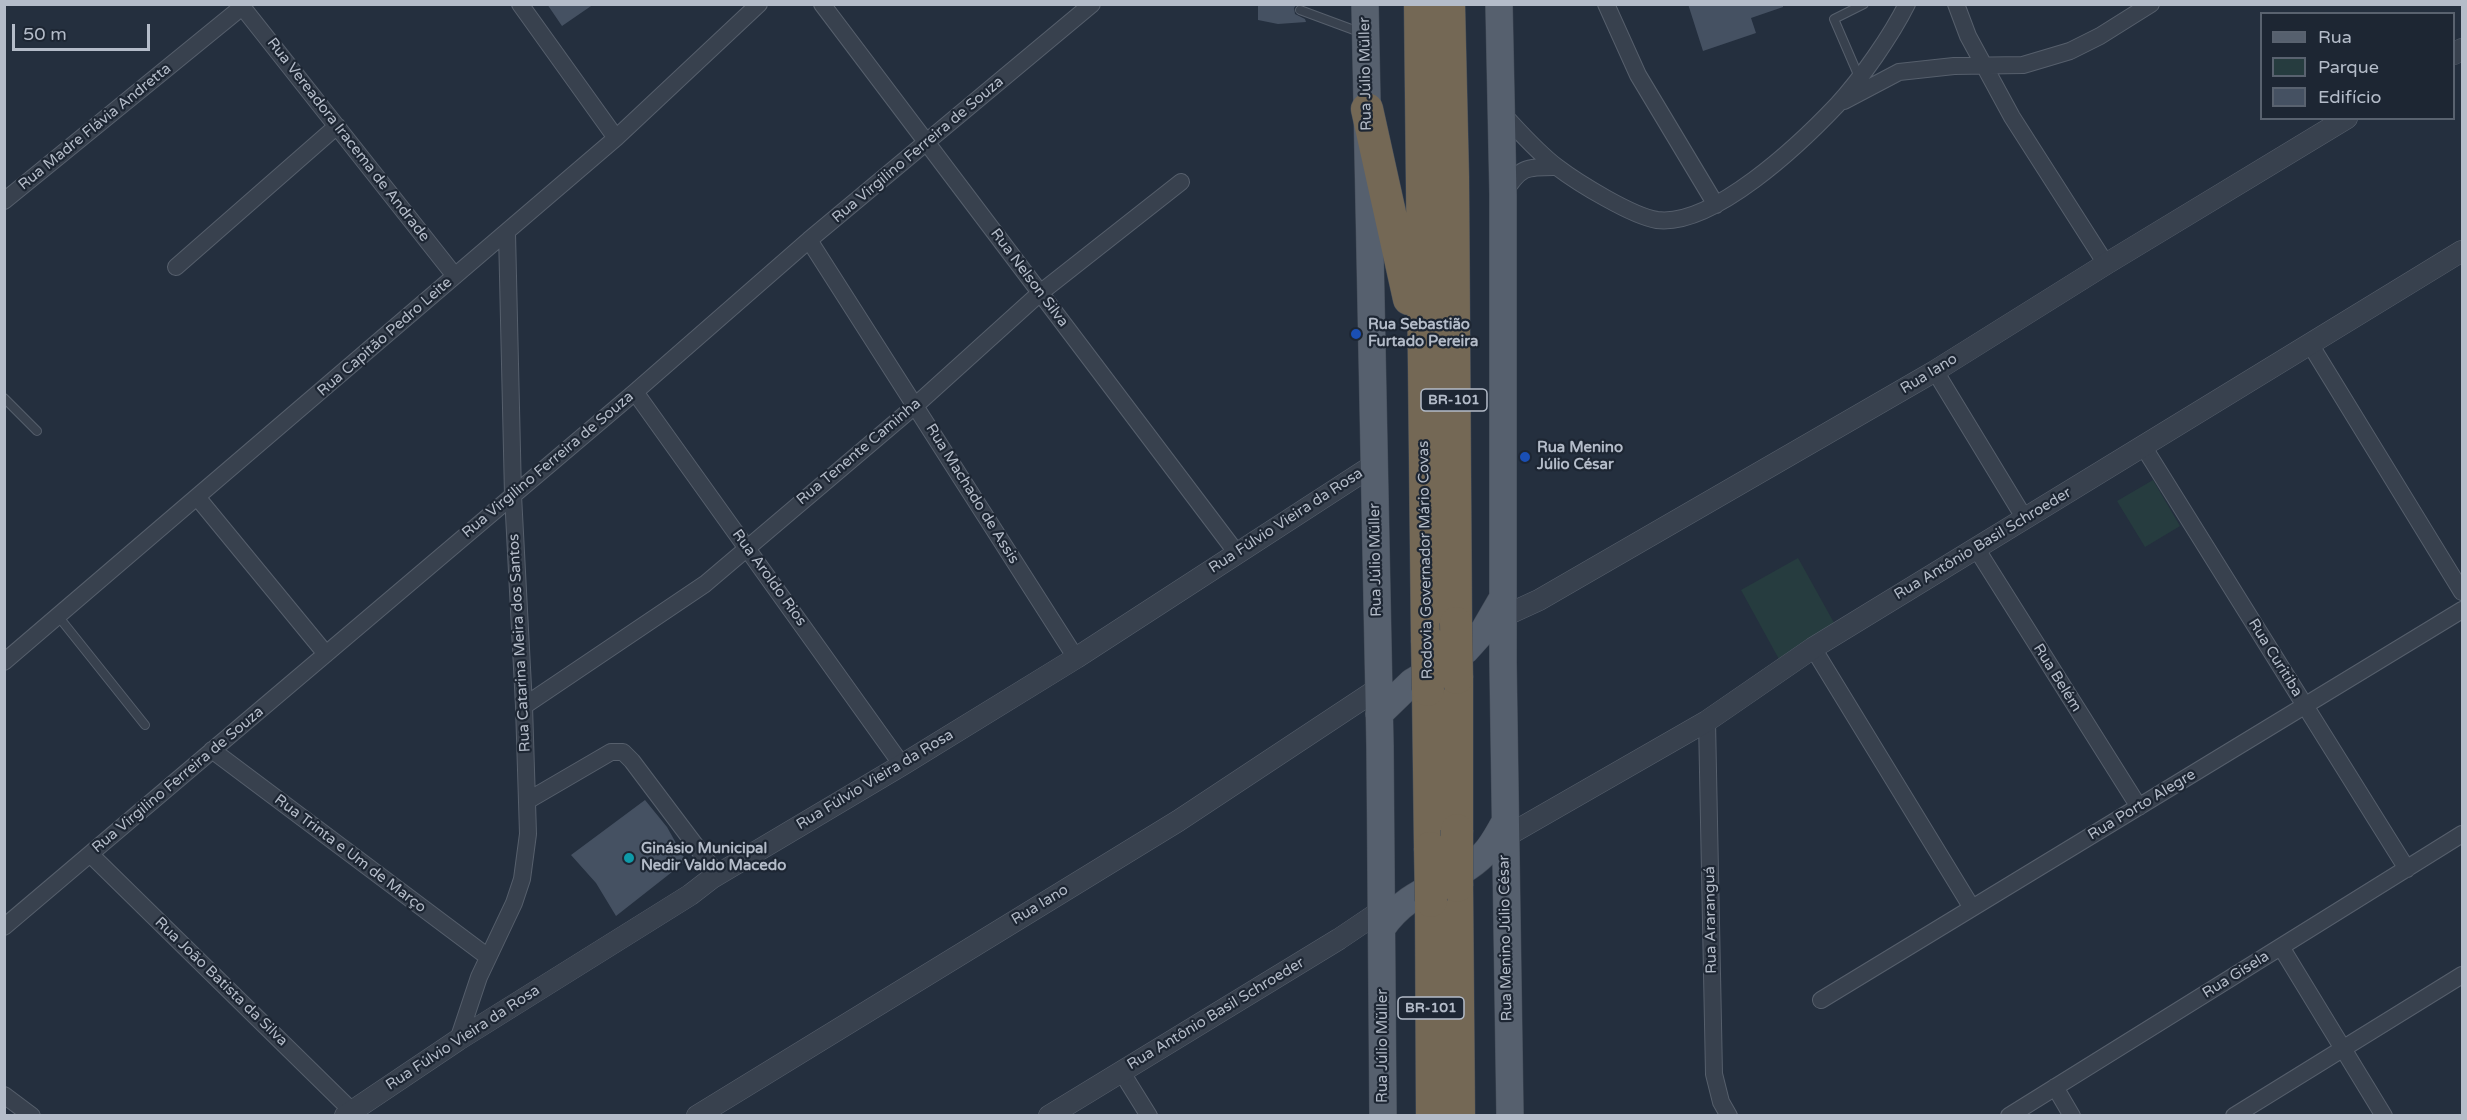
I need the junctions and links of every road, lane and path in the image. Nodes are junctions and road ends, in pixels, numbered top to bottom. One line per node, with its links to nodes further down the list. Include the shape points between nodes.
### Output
1 (520, 4): 24 (street)
2 (759, 4): 24 (street, Rua Capitão Pedro Leite)
3 (822, 4): 25 (street, Rua Nelson Silva)
4 (1092, 4): 25 (street, Rua Virgilino Ferreira de Souza)
5 (1365, 4): 16 (main road, Rua Júlio Müller)
6 (1420, 4): 39 (highway, Rodovia Governador Mário Covas / BR-101)
7 (1449, 4): 58 (highway, Rodovia Governador Mário Covas / BR-101)
8 (1499, 4): 21 (main road, Rua Menino Júlio César)
9 (1606, 4): 30 (street, via 1638,75)
10 (1864, 4): 18 (lane, via 1834,19)
11 (1907, 4): 18 (street, via 1895,29)
12 (1956, 4): 17 (street)
13 (2151, 4): 17 (street, via 2070,51 2023,65)
14 (241, 6): 23 (street, Rua Vereadora Iracema de Andrade); 29 (street, Rua Madre Flávia Andretta)
15 (1300, 10): 16 (lane)
16 (1365, 34): 20 (main road, Rua Júlio Müller)
17 (1983, 65): 19 (street, via 1899,72); 34 (street)
18 (1859, 77): 19 (street)
19 (1838, 105): 30 (street, via 1761,174)
20 (1367, 109): 39 (highway); 46 (main road, Rua Júlio Müller)
21 (1502, 113): 26 (street); 28 (main road, Rua Menino Júlio César)
22 (2344, 120): 34 (street, Rua Iano)
23 (337, 126): 35 (street); 36 (street, Rua Vereadora Iracema de Andrade)
24 (616, 138): 31 (street, Rua Capitão Pedro Leite)
25 (927, 144): 32 (street, Rua Virgilino Ferreira de Souza); 37 (street, Rua Nelson Silva)
26 (1557, 167): 28 (street, via 1527,167 1514,177); 30 (street, via 1644,217 1678,220)
27 (1181, 182): 37 (street, Rua Tenente Caminha)
28 (1503, 195): 54 (main road, Rua Menino Júlio César)
29 (4, 201)
30 (1716, 205)
31 (507, 233): 36 (street, Rua Capitão Pedro Leite); 47 (street, Rua Catarina Meira dos Santos)
32 (809, 240): 41 (street, Rua Virgilino Ferreira de Souza); 43 (street, Rua Machado de Assis)
33 (2463, 251): 38 (street, Rua Antônio Basil Schroeder)
34 (2106, 264): 40 (street, Rua Iano)
35 (176, 267)
36 (455, 276): 48 (street, Rua Capitão Pedro Leite)
37 (1040, 293): 43 (street, Rua Tenente Caminha); 52 (street, Rua Nelson Silva)
38 (2310, 344): 45 (street, Rua Antônio Basil Schroeder); 53 (street)
39 (1423, 364): 63 (highway, Rodovia Governador Mário Covas / BR-101, bridge, via 1427,640)
40 (1935, 371): 49 (street); 54 (street, Rua Iano, via 1539,600)
41 (634, 392): 47 (street, Rua Virgilino Ferreira de Souza); 50 (street, Rua Aroldo Rios)
42 (4, 398): 44 (lane)
43 (916, 405): 50 (street, Rua Tenente Caminha); 60 (street, Rua Machado de Assis)
44 (37, 431)
45 (2143, 446): 49 (street, Rua Antônio Basil Schroeder); 66 (street, Rua Curitiba)
46 (1375, 464): 52 (street, Rua Fúlvio Vieira da Rosa); 64 (main road, Rua Júlio Müller)
47 (513, 495): 59 (street, Rua Virgilino Ferreira de Souza); 65 (street, Rua Catarina Meira dos Santos)
48 (197, 497): 56 (street, Rua Capitão Pedro Leite); 59 (street)
49 (2025, 519): 51 (street, Rua Antônio Basil Schroeder)
50 (747, 547): 65 (street, Rua Tenente Caminha, via 684,599); 70 (street, Rua Aroldo Rios)
51 (1976, 548): 57 (street, Rua Antônio Basil Schroeder); 72 (street, Rua Belém)
52 (1236, 552): 60 (street, Rua Fúlvio Vieira da Rosa)
53 (2463, 592)
54 (1502, 608): 58 (main road, Rua Iano, via 1484,630); 62 (main road, Rua Menino Júlio César)
55 (2463, 610): 66 (street, Rua Porto Alegre)
56 (58, 616): 61 (street, Rua Capitão Pedro Leite); 68 (lane)
57 (1813, 648): 67 (street, Rua Antônio Basil Schroeder); 80 (street)
58 (1459, 650): 62 (main road, via 1486,652); 63 (main road, Rua Iano); 79 (highway, Rodovia Governador Mário Covas / BR-101, bridge, via 1457,830)
59 (326, 654): 69 (street, Rua Virgilino Ferreira de Souza)
60 (1076, 658): 70 (street, Rua Fúlvio Vieira da Rosa)
61 (4, 662)
62 (1503, 662): 73 (main road, Rua Menino Júlio César)
63 (1420, 686): 64 (main road, Rua Iano); 64 (main road, via 1401,681); 79 (highway, Rodovia Governador Mário Covas / BR-101, bridge, via 1430,848)
64 (1379, 691): 81 (main road, Rua Júlio Müller); 94 (street, Rua Iano, via 1178,820)
65 (524, 705): 71 (street, Rua Catarina Meira dos Santos)
66 (2305, 706): 72 (street, Rua Porto Alegre); 76 (street, Rua Curitiba)
67 (1707, 722): 73 (street, Rua Antônio Basil Schroeder); 101 (street, Rua Araranguá, via 1714,1074)
68 (145, 725)
69 (212, 750): 75 (street, Rua Virgilino Ferreira de Souza); 84 (street, Rua Trinta e Um de Março)
70 (902, 765): 77 (street, Rua Fúlvio Vieira da Rosa)
71 (527, 801): 77 (street, via 611,752 623,752); 84 (street, Rua Catarina Meira dos Santos, via 528,834 522,879)
72 (2139, 807): 80 (street, Rua Porto Alegre)
73 (1505, 829): 78 (main road, Rua Menino Júlio César); 79 (main road, Rua Antônio Basil Schroeder, via 1485,854)
74 (2463, 834): 76 (street, Rua Gisela)
75 (90, 854): 82 (street, Rua Virgilino Ferreira de Souza); 92 (street, Rua João Batista da Silva)
76 (2407, 869): 83 (street, Rua Gisela)
77 (717, 874): 87 (street, Rua Fúlvio Vieira da Rosa, via 680,902)
78 (1506, 876): 79 (main road, via 1484,863); 100 (main road, Rua Menino Júlio César)
79 (1442, 887): 81 (main road, Rua Antônio Basil Schroeder, via 1392,915); 81 (main road, via 1390,893); 98 (highway, Rodovia Governador Mário Covas / BR-101); 99 (highway, Rodovia Governador Mário Covas / BR-101)
80 (1972, 908): 86 (street, Rua Porto Alegre)
81 (1382, 909): 89 (street, Rua Antônio Basil Schroeder); 97 (main road, Rua Júlio Müller)
82 (4, 927)
83 (2281, 947): 88 (street); 90 (street, Rua Gisela)
84 (488, 957): 87 (street, Rua Catarina Meira dos Santos)
85 (2462, 977): 88 (street)
86 (1821, 1000)
87 (458, 1040): 92 (street, Rua Fúlvio Vieira da Rosa)
88 (2343, 1048): 104 (street); 105 (street)
89 (1121, 1071): 95 (street, Rua Antônio Basil Schroeder); 96 (street)
90 (2055, 1087): 102 (street, Rua Gisela); 103 (street)
91 (4, 1095): 93 (street)
92 (349, 1113)
93 (32, 1116)
94 (697, 1116)
95 (1049, 1116)
96 (1149, 1116)
97 (1383, 1116)
98 (1432, 1116)
99 (1459, 1116)
100 (1510, 1116)
101 (1728, 1116)
102 (2009, 1116)
103 (2072, 1116)
104 (2234, 1116)
105 (2384, 1116)

